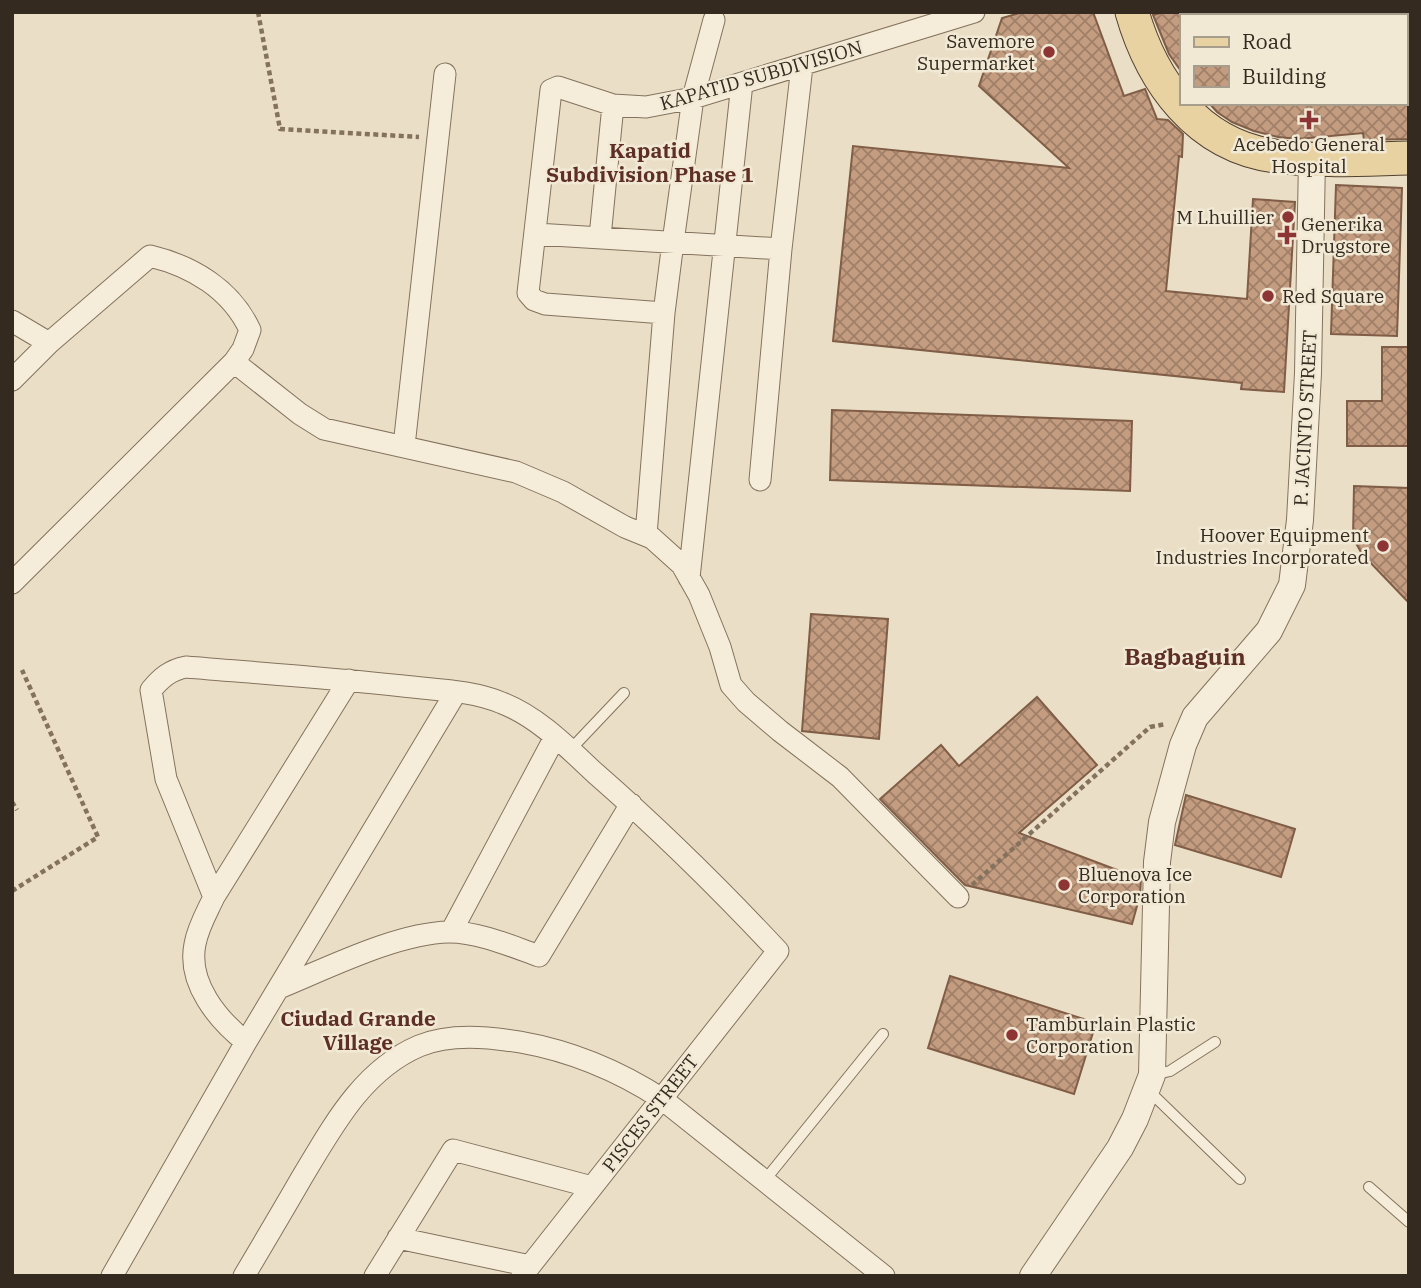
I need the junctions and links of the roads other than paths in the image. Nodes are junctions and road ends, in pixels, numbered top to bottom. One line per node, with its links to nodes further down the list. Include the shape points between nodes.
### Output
1 (974, 12): 4 (street, KAPATID SUBDIVISION)
2 (1132, 12): 9 (main road, via 1148,60)
3 (713, 20): 7 (street)
4 (802, 66): 6 (street, KAPATID SUBDIVISION); 17 (street)
5 (445, 74): 23 (street)
6 (742, 83): 7 (street, KAPATID SUBDIVISION); 16 (street)
7 (693, 98): 8 (street, KAPATID SUBDIVISION, via 646,107); 15 (street)
8 (613, 104): 13 (street, KAPATID SUBDIVISION, via 558,87 549,93); 14 (street)
9 (1180, 104)
10 (1181, 105): 12 (main road, via 1227,141 1272,156)
11 (1409, 158): 12 (main road)
12 (1312, 159): 40 (street, P. JACINTO STREET, via 1308,373 1292,585 1269,631 1195,717 1172,781 1157,862)
13 (536, 233): 14 (street); 18 (street, via 528,293 534,300)
14 (600, 237): 15 (street)
15 (673, 242): 16 (street); 18 (street)
16 (725, 245): 17 (street); 26 (street)
17 (781, 249): 24 (street)
18 (664, 313): 25 (street)
19 (12, 320): 20 (street)
20 (49, 344): 21 (street, via 150,256 198,275 218,288 242,314 250,330); 22 (street)
21 (234, 362): 23 (street, via 324,429); 27 (street)
22 (12, 380)
23 (404, 446): 25 (street, via 516,472)
24 (760, 480)
25 (646, 536): 26 (street, via 668,550)
26 (689, 578): 34 (street, via 715,631 731,685 780,731 840,777)
27 (12, 583)
28 (349, 680): 29 (street); 33 (street); 33 (street, via 186,667 168,673 151,690 166,779)
29 (456, 692): 31 (street, via 502,702 526,714); 36 (street)
30 (624, 693): 31 (lane)
31 (563, 744): 32 (street); 35 (street)
32 (631, 804): 35 (street, via 539,956); 41 (street, PISCES STREET, via 778,951)
33 (214, 897): 38 (street, via 194,945 195,964 213,1010)
34 (958, 897)
35 (451, 932): 36 (street, via 390,944)
36 (279, 988): 38 (street)
37 (883, 1034): 43 (lane)
38 (246, 1042): 49 (street)
39 (1215, 1042): 40 (lane)
40 (1150, 1083): 42 (lane); 53 (street, P. JACINTO STREET, via 1120,1148)
41 (662, 1099): 43 (street); 44 (street, PISCES STREET); 50 (street, via 566,1052 493,1038 455,1038 421,1045 386,1065 346,1107)
42 (1240, 1179)
43 (765, 1180): 52 (street)
44 (592, 1188): 47 (street, via 453,1150); 48 (street, PISCES STREET)
45 (1369, 1188): 46 (lane)
46 (1409, 1222)
47 (398, 1238): 48 (street); 51 (street)
48 (526, 1271)
49 (112, 1276)
50 (244, 1276)
51 (375, 1276)
52 (884, 1276)
53 (1033, 1276)

